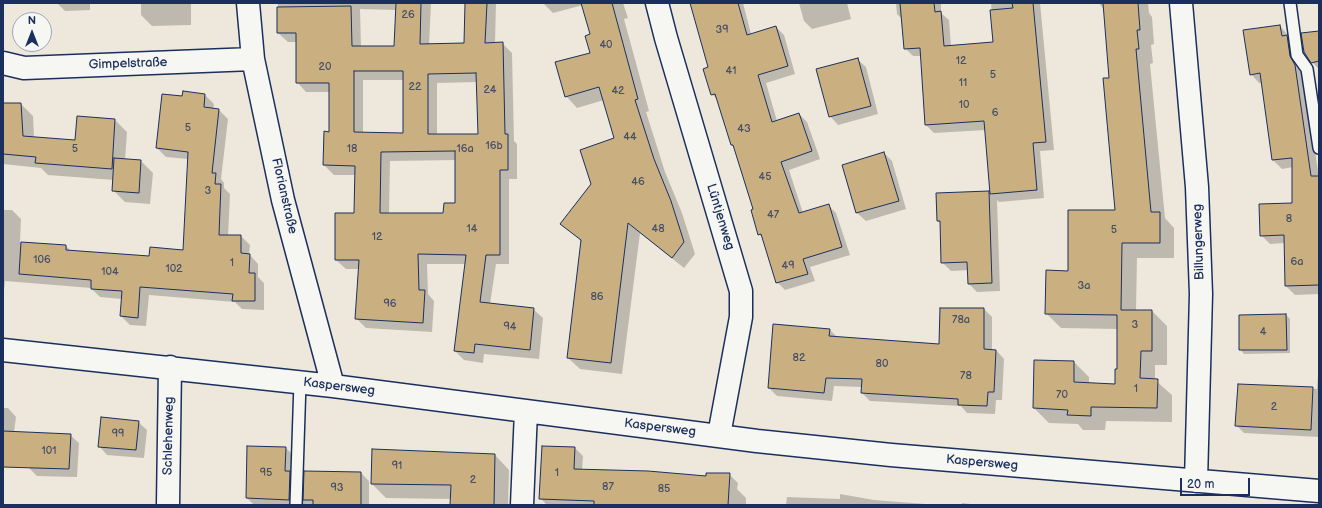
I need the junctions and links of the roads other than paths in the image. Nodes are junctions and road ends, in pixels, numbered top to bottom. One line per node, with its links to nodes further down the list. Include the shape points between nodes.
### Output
1 (248, 3): 5 (street, Florianstraße)
2 (657, 3): 13 (street, Lüntjenweg, via 740,291 740,317)
3 (1181, 3): 14 (street, Billungerweg, via 1197,179 1201,294)
4 (1290, 3): 7 (lane, via 1297,55 1307,69)
5 (253, 59): 6 (street, Gimpelstraße, via 24,68); 11 (street, Florianstraße, via 283,200)
6 (3, 63)
7 (1319, 148)
8 (3, 350): 9 (street, Kaspersweg)
9 (170, 367): 10 (street, Kaspersweg); 16 (street, Schlehenweg)
10 (300, 382): 11 (street, Kaspersweg); 17 (lane)
11 (333, 386): 12 (street, Kaspersweg)
12 (526, 410): 13 (street, Kaspersweg); 18 (street)
13 (719, 435): 14 (street, Kaspersweg, via 892,455)
14 (1196, 481): 15 (street, Kaspersweg)
15 (1319, 491)
16 (168, 505)
17 (296, 505)
18 (522, 505)

